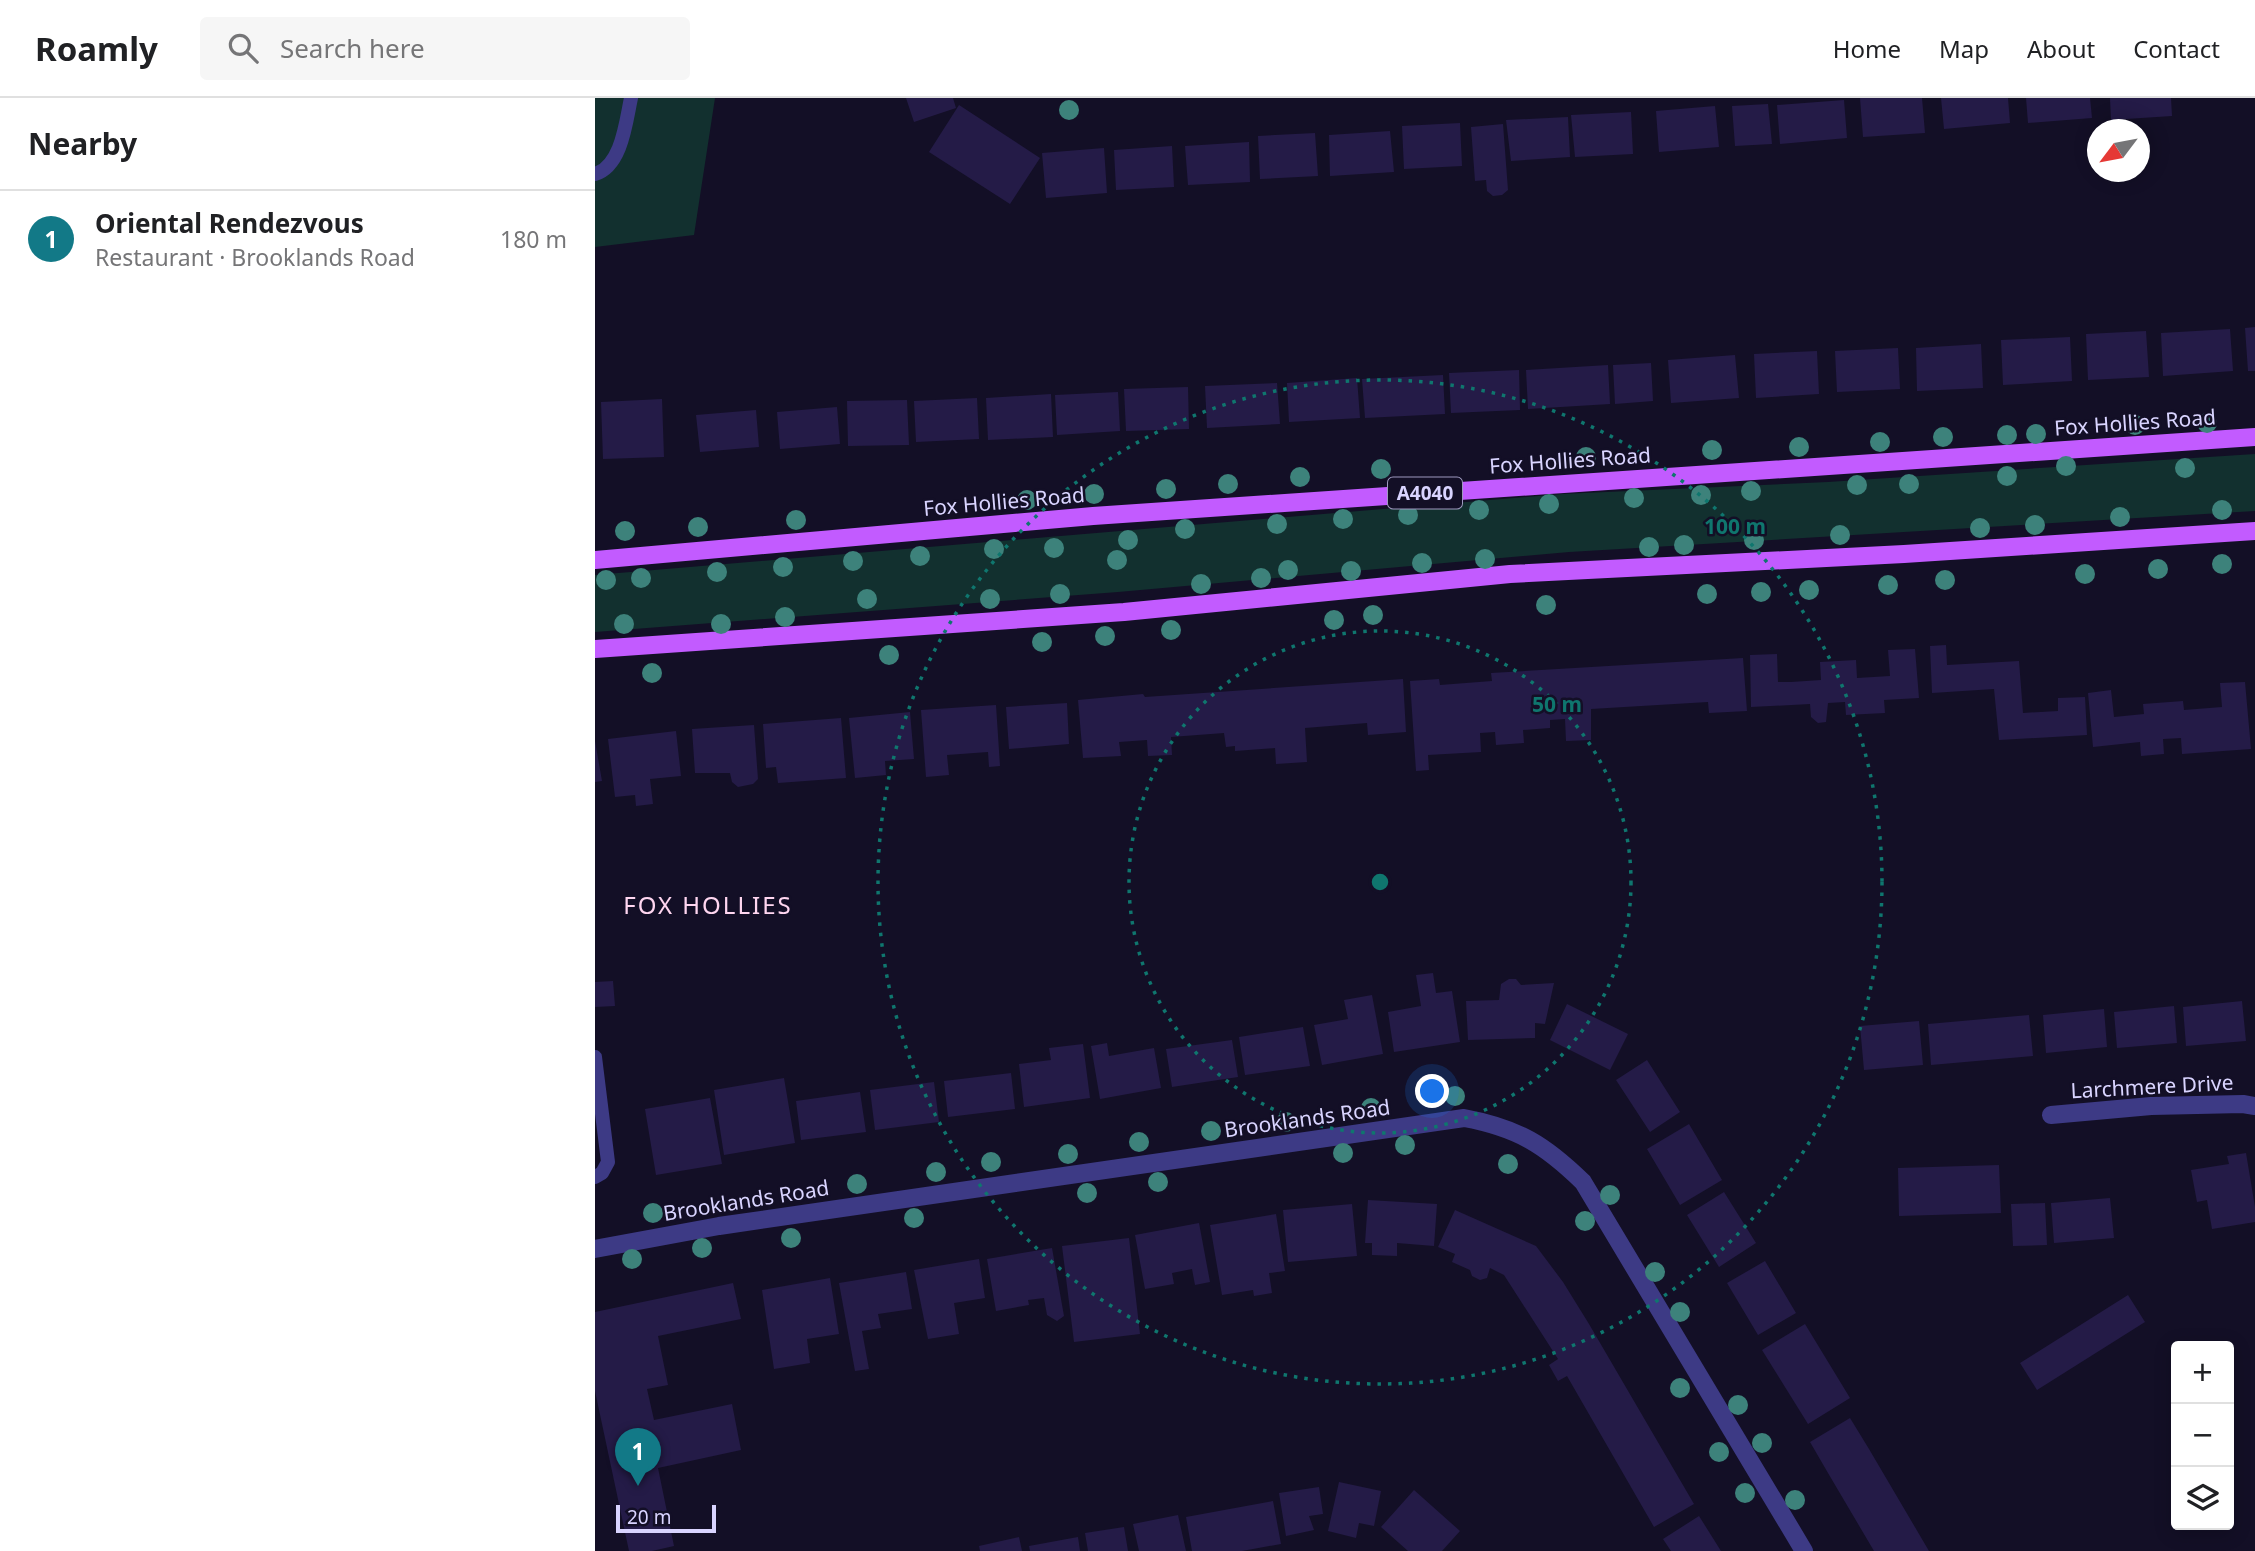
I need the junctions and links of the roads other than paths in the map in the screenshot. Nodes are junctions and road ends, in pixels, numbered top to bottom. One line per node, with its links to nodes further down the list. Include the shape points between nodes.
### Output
1 (631, 98): 2 (lane, via 619,152)
2 (595, 174)
3 (2255, 437): 5 (main road, Fox Hollies Road / A4040, via 1093,516)
4 (2255, 531): 6 (main road, via 1510,575 1124,612)
5 (595, 560)
6 (595, 649)
7 (595, 1057): 10 (lane, via 608,1162)
8 (2255, 1106): 9 (street, Larchmere Drive, via 2151,1106)
9 (2051, 1115)
10 (595, 1177)
11 (595, 1249): 12 (street, Brooklands Road, via 719,1226 1464,1118 1493,1123 1554,1154 1583,1182)
12 (1804, 1551)

